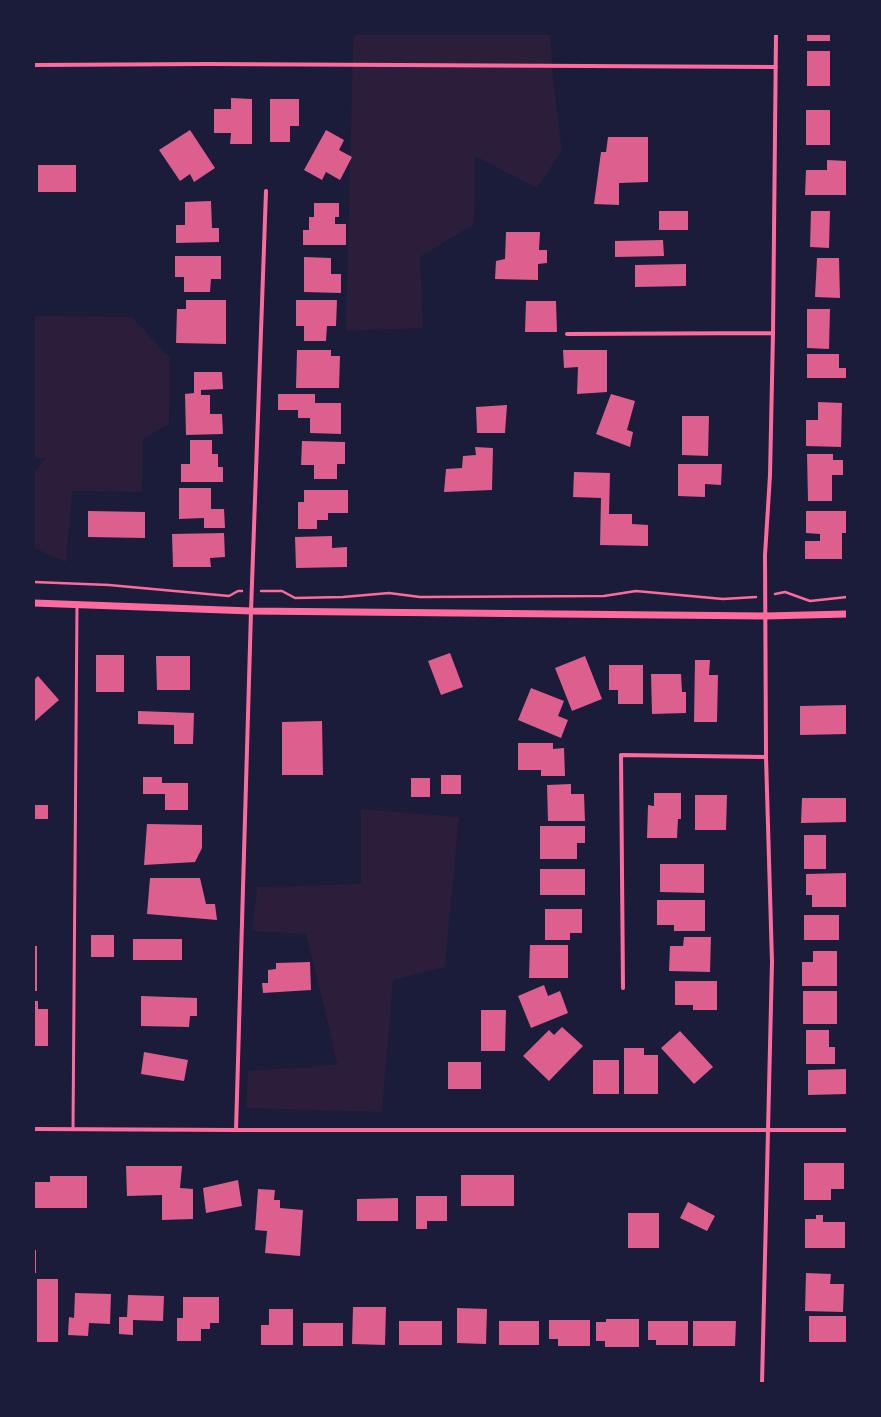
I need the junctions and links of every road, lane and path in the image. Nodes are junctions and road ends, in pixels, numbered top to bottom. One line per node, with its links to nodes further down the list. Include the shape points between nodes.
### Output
1 (776, 34): 3 (street)
2 (34, 65): 3 (street)
3 (776, 68): 5 (street)
4 (266, 191): 8 (street)
5 (773, 333): 6 (street); 9 (street)
6 (567, 334)
7 (34, 582): 8 (path, via 109,584 229,596 238,591)
8 (252, 592): 9 (path, via 282,590 296,598 343,597 388,592 420,597 604,596 636,591 723,599); 13 (street)
9 (765, 596): 10 (path, via 784,592 810,601); 15 (street)
10 (847, 597)
11 (34, 603): 12 (street)
12 (77, 605): 13 (street); 19 (lane)
13 (251, 610): 15 (street); 20 (street)
14 (847, 614): 15 (street)
15 (765, 616): 16 (street)
16 (766, 757): 17 (street, via 621,755); 21 (street, via 772,962)
17 (624, 988)
18 (34, 1129): 19 (street)
19 (73, 1129): 20 (street)
20 (236, 1130): 21 (street)
21 (767, 1130): 22 (street); 23 (street)
22 (847, 1130)
23 (762, 1383)

